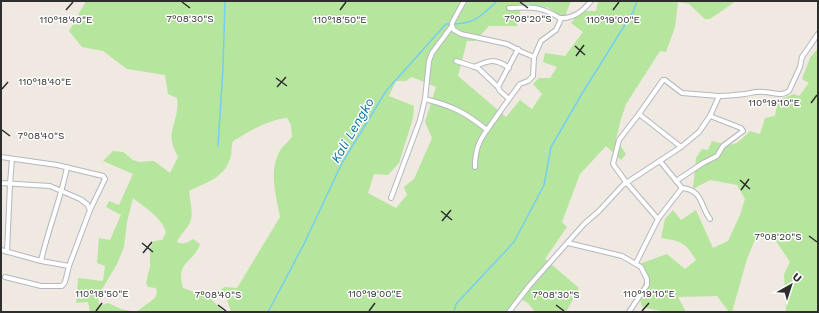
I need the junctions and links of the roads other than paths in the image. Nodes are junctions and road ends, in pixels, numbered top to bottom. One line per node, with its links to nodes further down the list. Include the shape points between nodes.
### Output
1 (464, 1): 5 (street)
2 (591, 1): 4 (street, via 576,14)
3 (510, 8): 4 (street, via 536,8)
4 (561, 19): 8 (street, via 556,30 541,41)
5 (452, 25): 7 (street, via 454,30 461,34 500,42); 14 (street, via 429,61)
6 (818, 34): 13 (street, via 802,57 794,83 786,94 752,92)
7 (518, 49): 8 (street); 11 (street)
8 (534, 57): 15 (street, via 533,76 520,84)
9 (456, 61): 10 (street)
10 (474, 67): 11 (street, via 492,60); 12 (street)
11 (509, 68): 12 (street)
12 (498, 87): 15 (street)
13 (719, 96): 16 (street, via 682,93 664,80); 17 (street)
14 (425, 99): 18 (street, via 460,110); 31 (street, via 420,120)
15 (509, 99): 18 (street)
16 (639, 114): 19 (street); 26 (street, via 620,139 613,161 613,165)
17 (710, 116): 19 (street, via 699,132); 25 (street, via 743,131 724,146 717,156)
18 (487, 130): 24 (street, via 477,147)
19 (681, 147): 22 (street)
20 (1, 157): 21 (street)
21 (12, 159): 23 (street); 28 (street)
22 (660, 161): 25 (street); 26 (street)
23 (67, 167): 30 (street); 32 (street, via 105,179)
24 (475, 167)
25 (676, 181): 29 (street)
26 (626, 182): 33 (street); 35 (street, via 587,220)
27 (1, 183): 28 (street)
28 (10, 184): 30 (street, via 42,185); 37 (street)
29 (682, 188): 33 (street); 34 (street, via 696,194)
30 (61, 191): 32 (street, via 84,201); 38 (street)
31 (390, 198)
32 (90, 210): 40 (street)
33 (658, 219): 39 (street)
34 (710, 219)
35 (568, 243): 39 (street, via 622,256); 42 (street)
36 (1, 250): 37 (street)
37 (7, 252): 38 (street)
38 (41, 261): 40 (street)
39 (636, 263): 43 (street, via 645,274 647,285)
40 (70, 266): 41 (street, via 65,282 60,287 41,286)
41 (5, 277)
42 (509, 312)
43 (629, 312)

